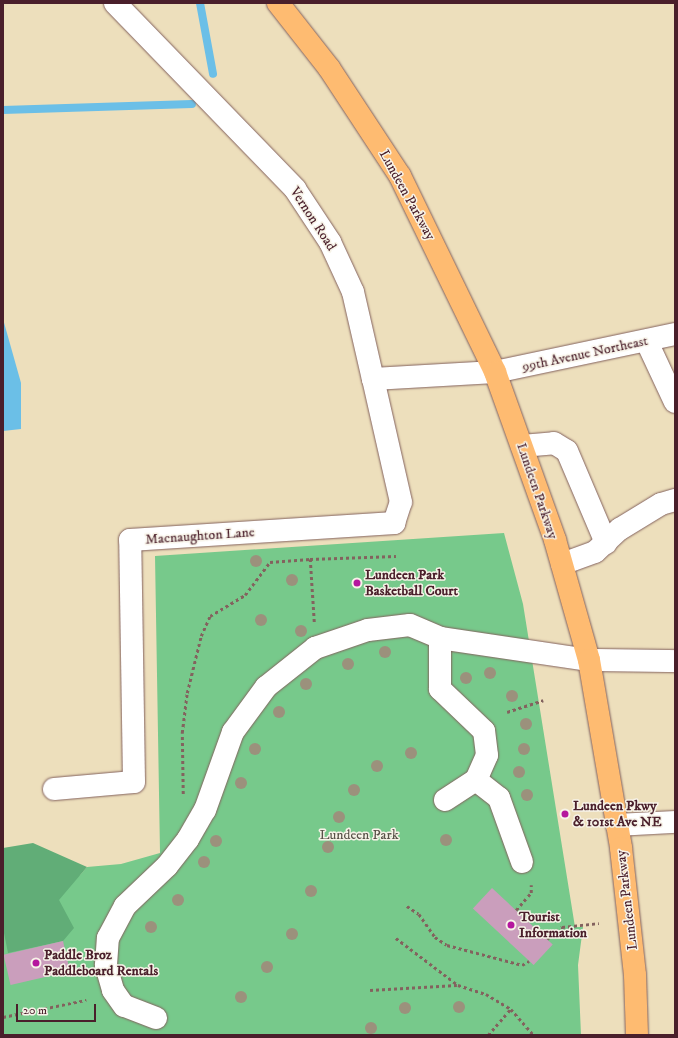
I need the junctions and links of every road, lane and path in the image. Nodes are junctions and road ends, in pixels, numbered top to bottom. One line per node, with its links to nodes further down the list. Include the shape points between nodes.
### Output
1 (115, 3): 6 (street, Vernon Road, via 295,189 330,242 353,292)
2 (278, 3): 5 (main road, Lundeen Parkway, via 329,68 400,176)
3 (675, 334): 4 (street, 99th Avenue Northeast)
4 (647, 342): 5 (street, 99th Avenue Northeast); 7 (street)
5 (495, 372): 6 (street); 8 (main road, Lundeen Parkway)
6 (373, 379): 21 (street, Macnaughton Lane, via 395,463 401,502 394,523 130,540 134,782)
7 (675, 402)
8 (522, 446): 10 (street, via 554,443 567,451); 13 (main road, Lundeen Parkway)
9 (675, 500): 10 (street, via 661,504 620,529)
10 (606, 543): 13 (street, via 596,552)
11 (396, 556): 12 (path)
12 (310, 559): 14 (path); 23 (path, via 270,562 245,595 210,616 201,636 187,693 182,733)
13 (562, 564): 16 (main road, Lundeen Parkway)
14 (315, 626)
15 (440, 638): 16 (street); 20 (street, via 440,689 484,731 487,755); 37 (street, via 410,625 368,630 315,648 266,687 233,732 204,810 188,839 167,866 125,906 108,938 106,965 113,990 124,1006)
16 (589, 660): 17 (street); 25 (main road, Lundeen Parkway)
17 (675, 661)
18 (543, 700): 19 (path)
19 (507, 712)
20 (476, 780): 22 (street); 26 (street, via 499,798)
21 (54, 789)
22 (445, 800)
23 (183, 802)
24 (675, 822): 25 (street)
25 (617, 825): 40 (main road, Lundeen Parkway, via 635,975)
26 (522, 862)
27 (407, 906): 31 (path, via 419,914 435,937 447,945 522,964)
28 (599, 923): 30 (path, via 562,927)
29 (396, 938): 32 (path)
30 (547, 939)
31 (529, 961)
32 (458, 985): 33 (path); 35 (path, via 486,994)
33 (370, 990)
34 (86, 1000): 36 (path)
35 (511, 1009): 38 (path); 39 (path)
36 (3, 1017)
37 (156, 1018)
38 (488, 1035)
39 (534, 1035)
40 (637, 1035)

